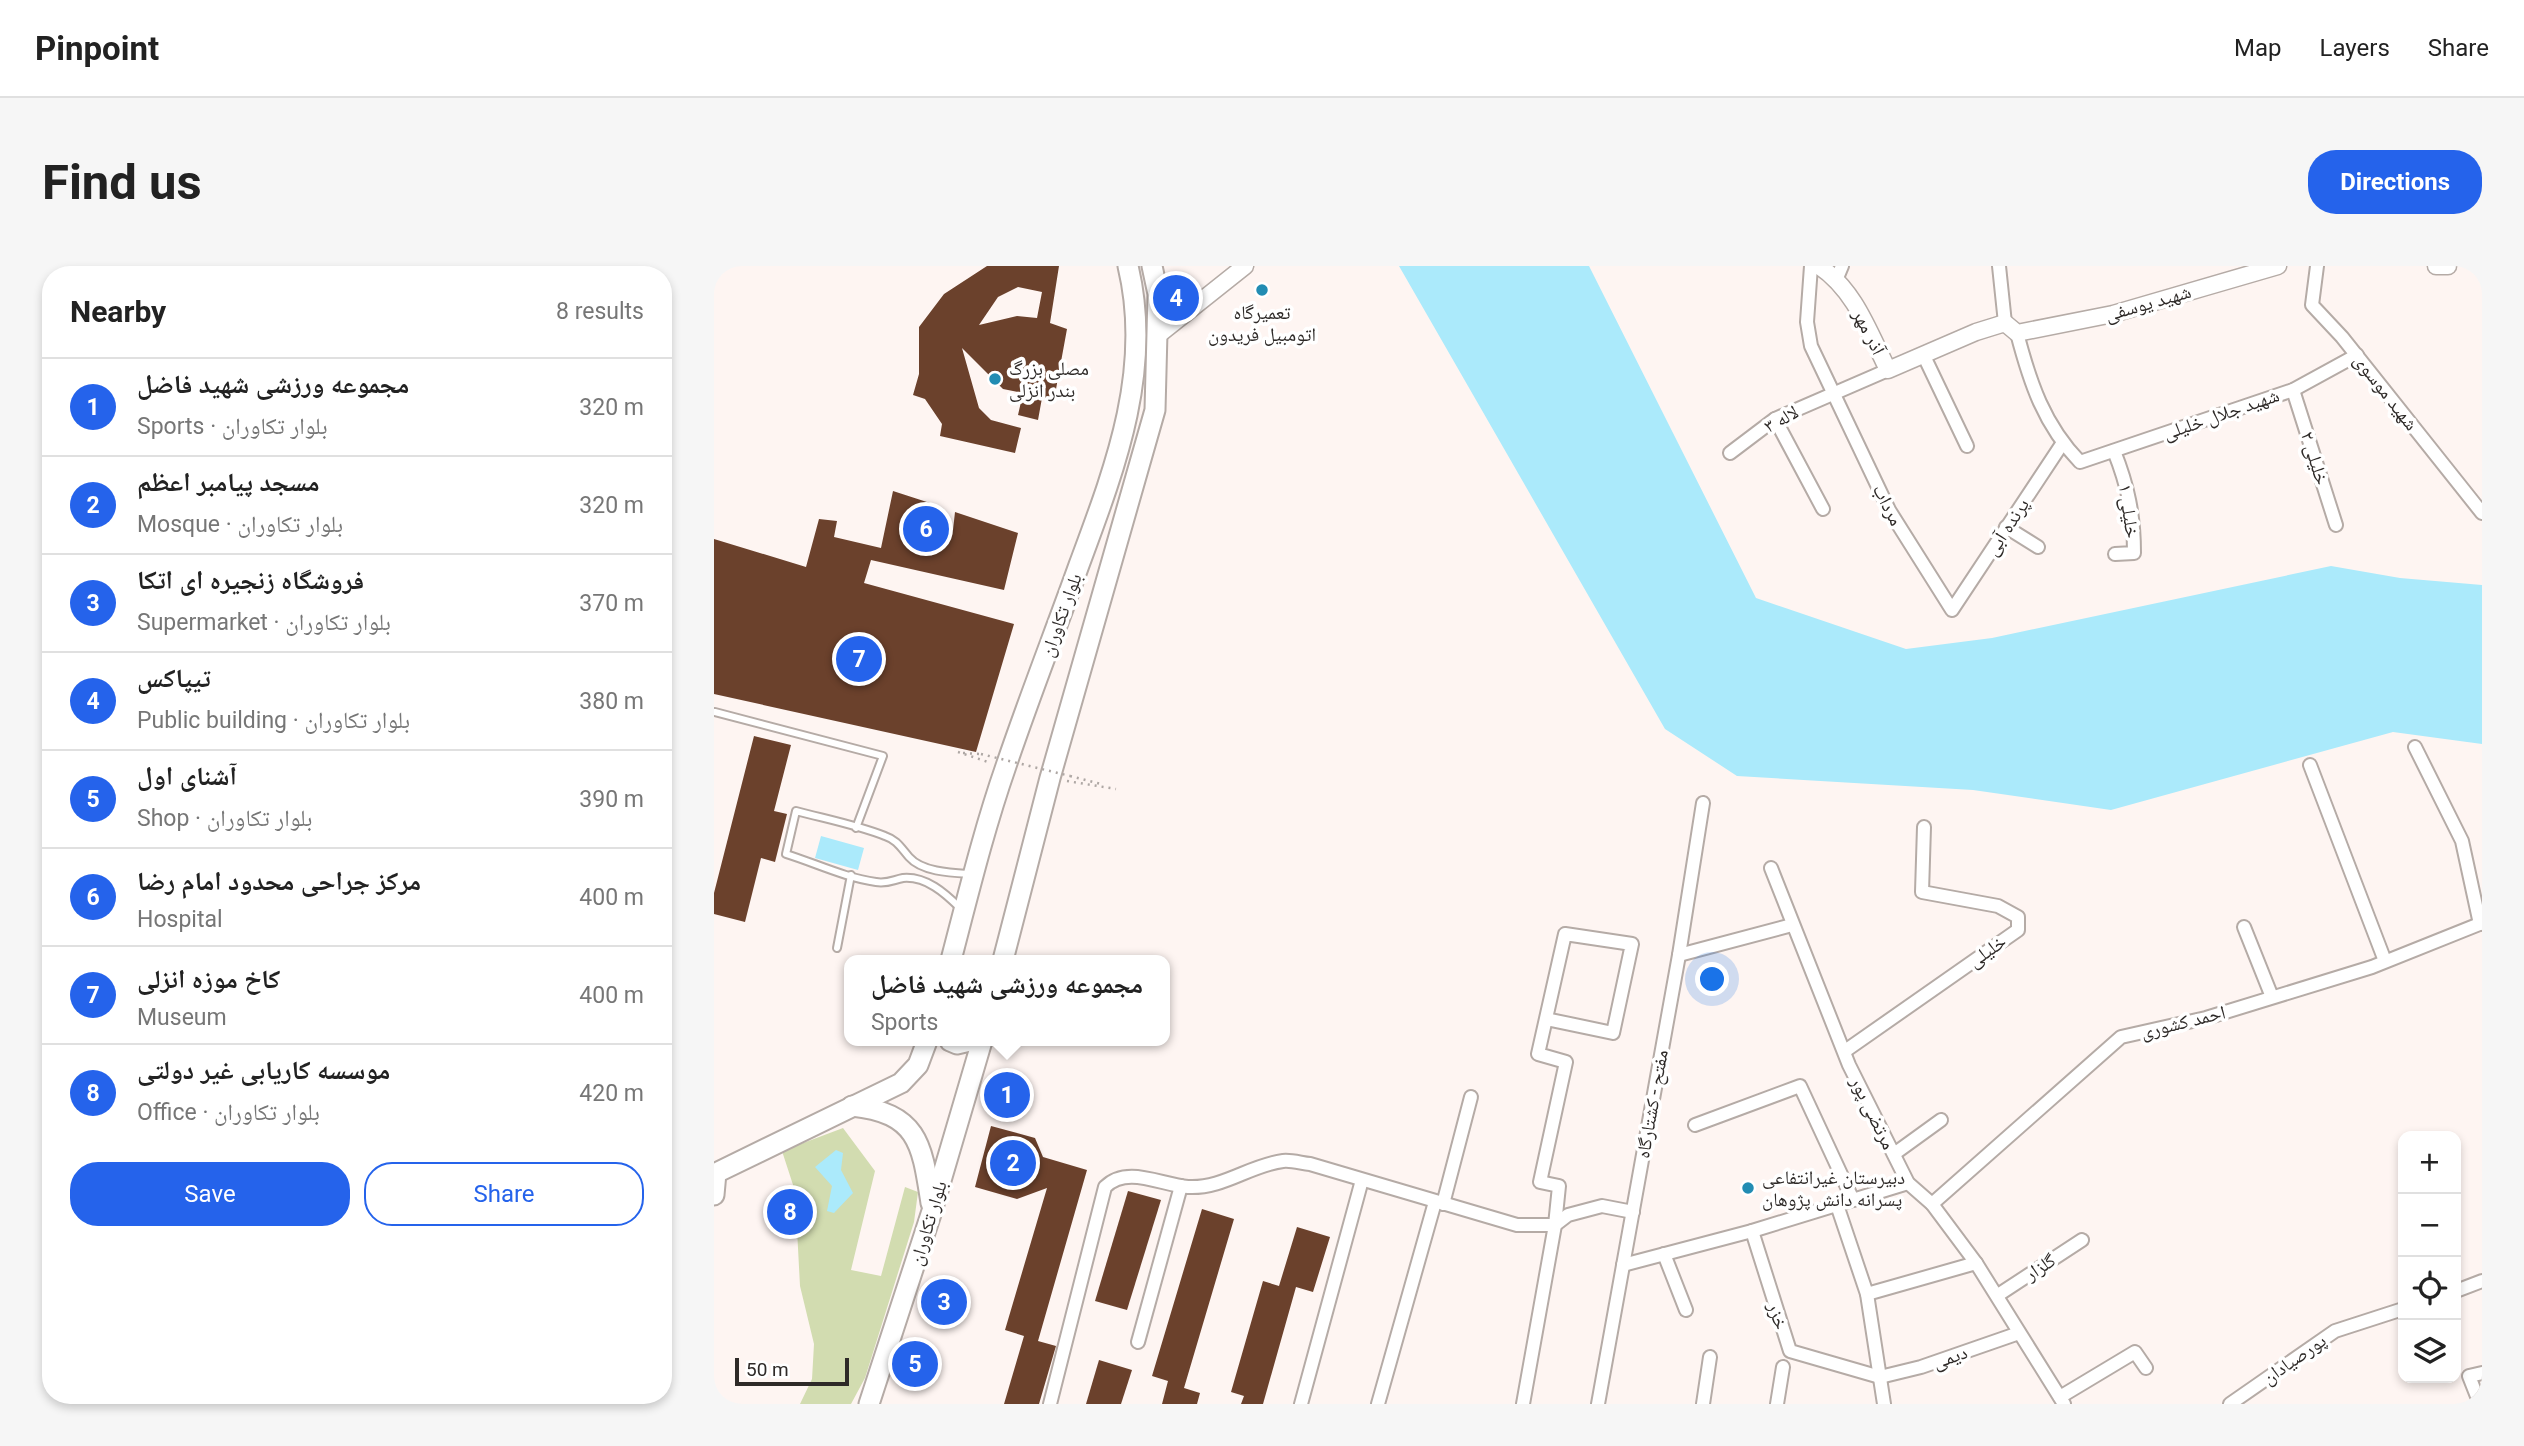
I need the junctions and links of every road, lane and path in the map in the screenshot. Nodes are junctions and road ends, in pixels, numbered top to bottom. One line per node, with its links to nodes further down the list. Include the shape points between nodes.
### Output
1 (1128, 266): 34 (main road, بلوار تکاوران, via 1135,296 1137,354 1130,406 1109,484)
2 (1152, 266): 13 (main road, بلوار تکاوران)
3 (1245, 266): 13 (street)
4 (1811, 266): 18 (street, مرداب, via 1807,322 1811,346)
5 (1819, 266): 11 (street, آذر مهر)
6 (1999, 266): 12 (street)
7 (2278, 266): 12 (street, شهید یوسفی, via 2113,314)
8 (2317, 266): 15 (street, شهید موسوی, via 2312,305)
9 (2436, 266): 10 (street)
10 (2448, 266)
11 (1839, 272): 16 (street, آذر مهر)
12 (2011, 328): 14 (street, آذر مهر); 20 (street, via 2030,387)
13 (1157, 336): 35 (main road, بلوار تکاوران, via 1155,410)
14 (1923, 354): 16 (street, آذر مهر); 21 (street)
15 (2357, 355): 17 (street, شهید جلال خلیلی); 25 (street, شهید موسوی)
16 (1888, 370): 18 (street, لاله ۳)
17 (2293, 390): 22 (street, شهید جلال خلیلی); 26 (street, خلیلی ۲)
18 (1835, 393): 19 (street, لاله ۳); 30 (street, مرداب, via 1889,510)
19 (1774, 419): 23 (street, لاله ۳); 24 (street)
20 (2062, 444): 22 (street, شهید جلال خلیلی, via 2080,463); 27 (street, پرنده آبی)
21 (1968, 446)
22 (2114, 451): 29 (street, خلیلی ۱, via 2129,490 2134,521 2134,553)
23 (1730, 453)
24 (1823, 509)
25 (2482, 513)
26 (2336, 526)
27 (2006, 527): 28 (street); 30 (street, پرنده آبی)
28 (2038, 547)
29 (2115, 554)
30 (1952, 610)
31 (715, 712): 38 (lane, via 883,756)
32 (2416, 747): 43 (street, via 2462,842)
33 (2310, 765): 50 (street)
34 (1005, 768): 35 (path, bridge, via 958,752 1116,789); 40 (main road, بلوار تکاوران)
35 (1050, 778): 48 (main road, بلوار تکاوران)
36 (1703, 803): 49 (street, مفتح - کشتارگاه)
37 (1924, 827): 55 (street, خلیلی, via 1922,892 1998,906 2018,917 2018,930)
38 (856, 828): 40 (lane, via 887,836 902,846 910,859 927,866 946,873); 41 (lane, via 796,811 786,854)
39 (1770, 868): 44 (street, مرتضی پور)
40 (973, 874): 42 (main road, بلوار تکاوران)
41 (851, 875): 42 (lane, via 875,882 923,881 944,892); 46 (lane)
42 (964, 911): 47 (main road, بلوار تکاوران)
43 (2481, 924): 50 (street, احمد کشوری)
44 (1792, 925): 49 (street); 55 (street, مرتضی پور)
45 (2244, 927): 51 (street)
46 (837, 948)
47 (952, 955)
48 (1004, 955)
49 (1679, 955): 70 (street, مفتح - کشتارگاه)
50 (2385, 961): 51 (street, احمد کشوری)
51 (2272, 997): 67 (street, احمد کشوری, via 2121,1037)
52 (1546, 1019): 52 (street, via 1565,934 1632,944 1613,1032); 71 (street, via 1538,1054 1566,1062 1541,1182 1559,1186)
53 (925, 1046): 57 (main road, via 918,1065 901,1083)
54 (981, 1046): 69 (main road, بلوار تکاوران)
55 (1845, 1051): 60 (street, مرتضی پور)
56 (1471, 1097): 66 (street)
57 (852, 1106): 64 (main road, via 716,1173); 69 (main road, via 881,1111 912,1130 924,1154)
58 (1941, 1120): 60 (street)
59 (1695, 1125): 65 (street, via 1800,1086)
60 (1894, 1154): 62 (street, مرتضی پور)
61 (1362, 1180): 63 (street, via 1310,1164 1282,1161 1206,1186); 66 (street); 93 (street)
62 (1908, 1183): 65 (street); 67 (street, مرتضی پور)
63 (1181, 1186): 84 (street); 92 (street, via 1127,1177 1113,1179 1105,1188)
64 (714, 1195)
65 (1853, 1200): 68 (street)
66 (1439, 1203): 71 (street, via 1517,1225); 94 (street)
67 (1932, 1204): 75 (street, مرتضی پور)
68 (1837, 1205): 72 (street); 79 (street)
69 (932, 1211): 91 (main road, بلوار تکاوران)
70 (1633, 1212): 71 (street, via 1602,1206 1568,1215); 76 (street, مفتح - کشتارگاه)
71 (1555, 1225): 95 (street)
72 (1752, 1231): 74 (street); 89 (street, خزر, via 1790,1352)
73 (2082, 1240): 80 (street, گلزار)
74 (1664, 1254): 76 (street); 81 (street)
75 (1976, 1263): 79 (street); 80 (street, مرتضی پور)
76 (1623, 1265): 96 (street, مفتح - کشتارگاه)
77 (2482, 1281): 78 (street)
78 (2461, 1289)
79 (1867, 1294): 89 (street)
80 (1998, 1295): 83 (street, مرتضی پور)
81 (1686, 1310)
82 (2398, 1312): 100 (street, پورصیادان, via 2335,1331)
83 (2019, 1333): 89 (street, دیمی); 90 (street, مرتضی پور)
84 (1138, 1342)
85 (1710, 1357): 97 (street)
86 (1783, 1367): 98 (street)
87 (2146, 1368): 90 (street, via 2135,1352)
88 (2482, 1373): 101 (street, via 2469,1376)
89 (1880, 1377): 99 (street)
90 (2062, 1401)
91 (869, 1404)
92 (1051, 1404)
93 (1301, 1404)
94 (1378, 1404)
95 (1523, 1404)
96 (1598, 1404)
97 (1703, 1404)
98 (1777, 1404)
99 (1884, 1404)
100 (2230, 1404)
101 (2480, 1404)

